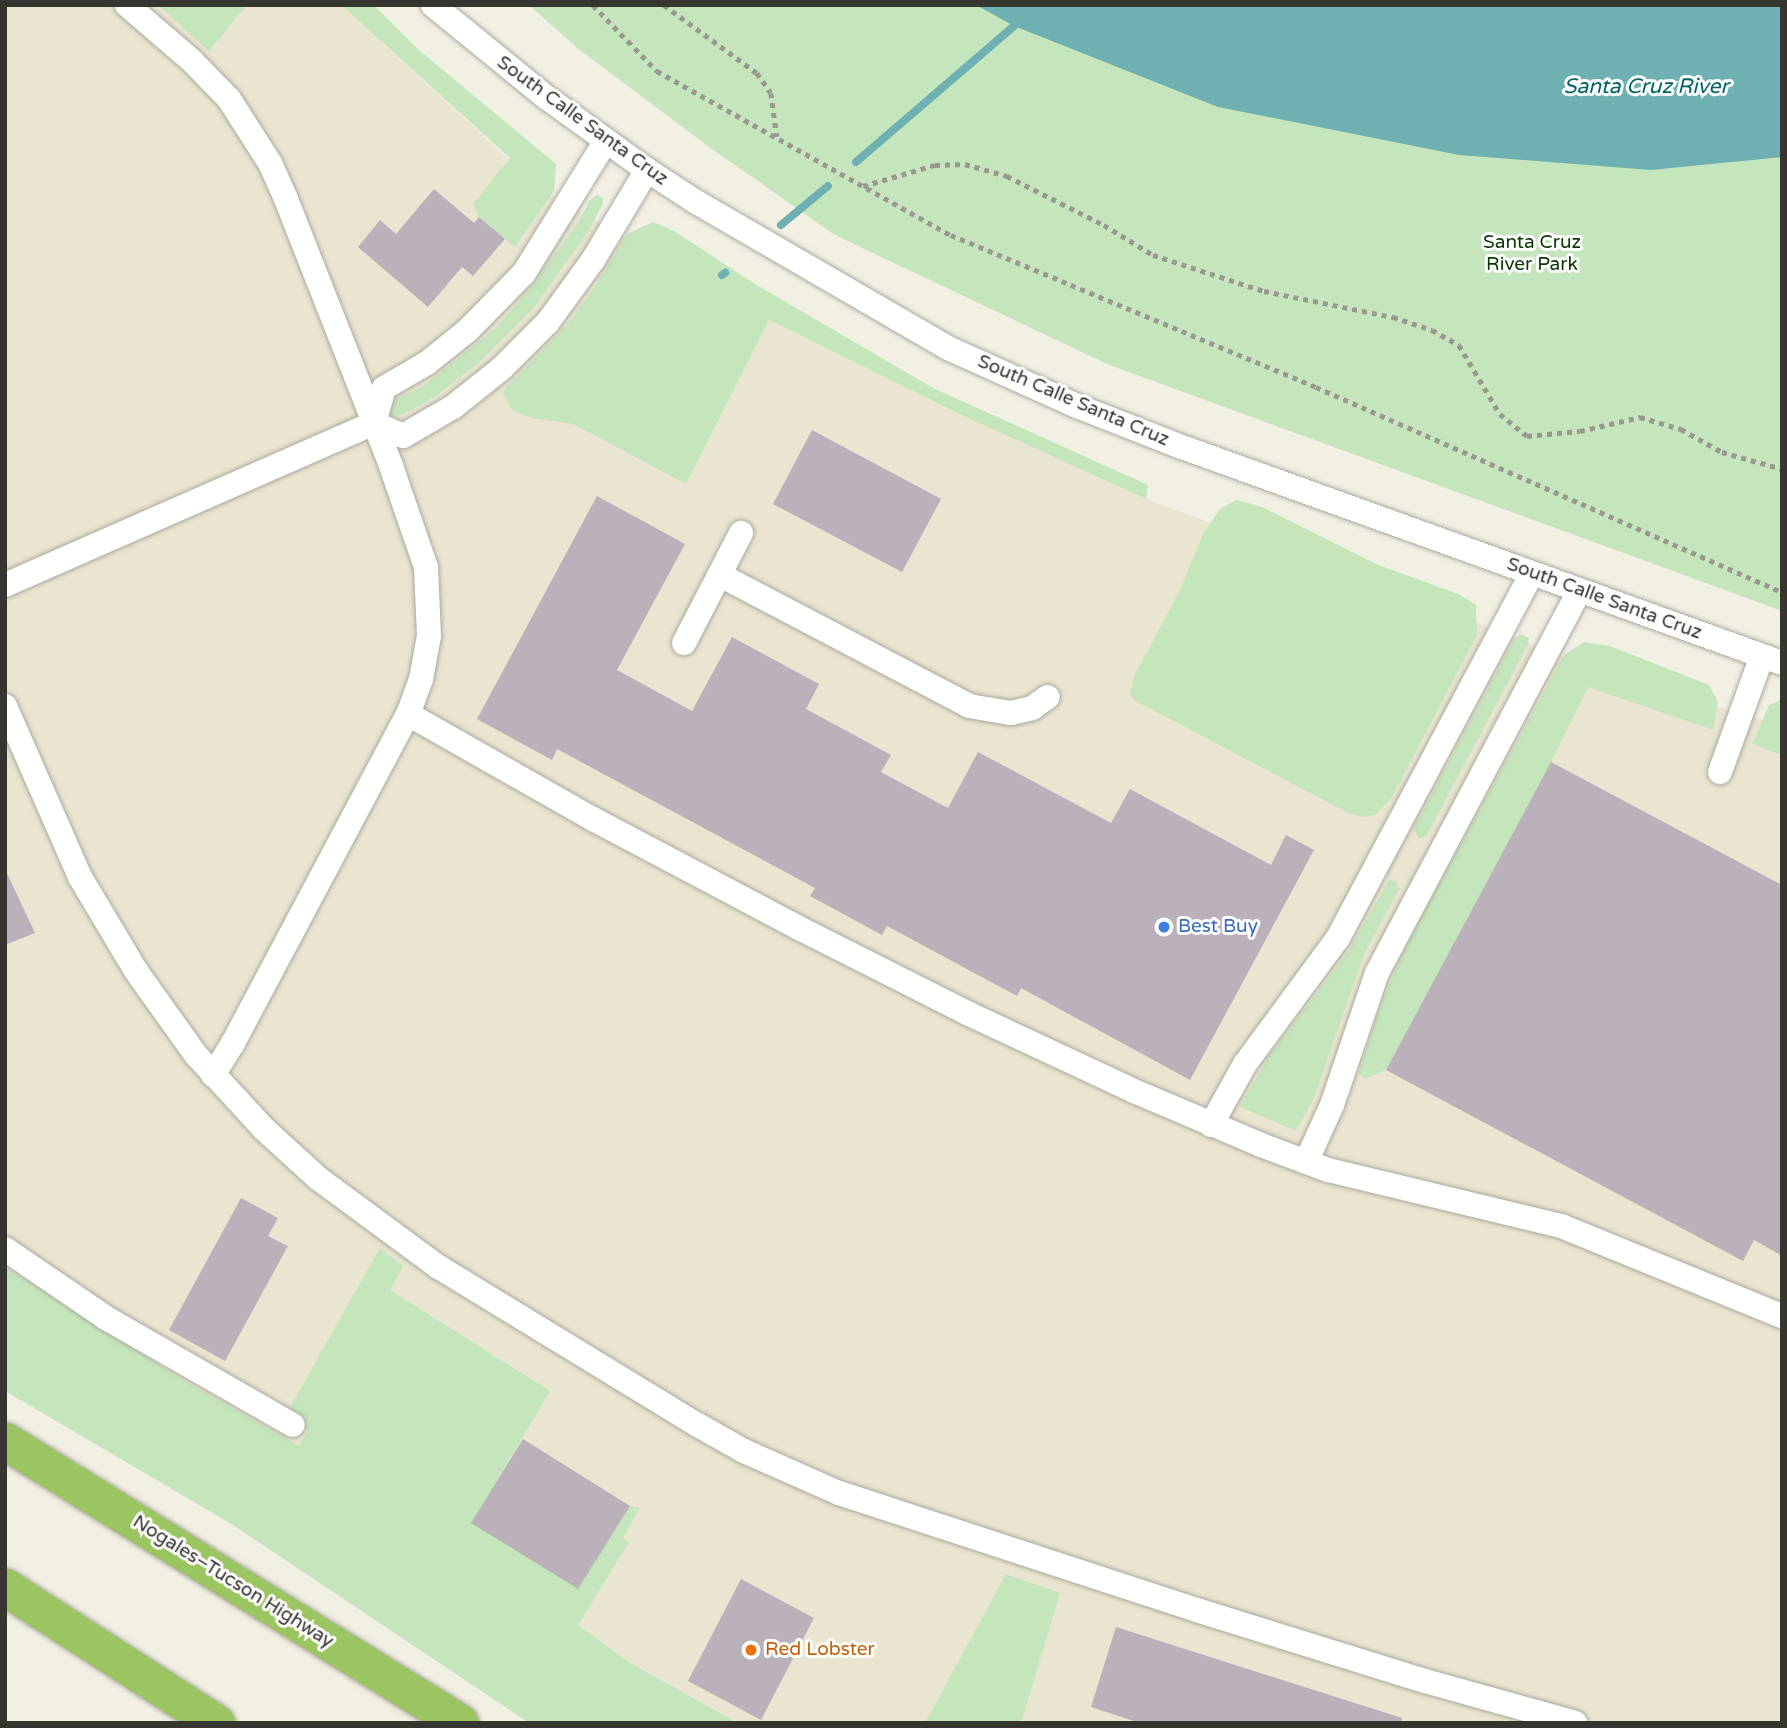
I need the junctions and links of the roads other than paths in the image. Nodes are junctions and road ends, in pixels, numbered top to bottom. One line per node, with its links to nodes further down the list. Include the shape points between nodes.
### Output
1 (127, 5): 5 (street, via 210,78 257,140 286,199)
2 (433, 5): 3 (street, South Calle Santa Cruz, via 516,75)
3 (606, 141): 4 (street, South Calle Santa Cruz); 5 (street, via 524,273 467,331 427,363 384,388)
4 (647, 170): 5 (street, via 570,294 502,368 453,407 403,436); 7 (street, South Calle Santa Cruz, via 948,348 1145,433)
5 (374, 423): 9 (street); 15 (street, via 420,547 429,591 427,653)
6 (741, 533): 8 (street)
7 (1532, 573): 10 (street, South Calle Santa Cruz); 18 (street, via 1339,938 1245,1064)
8 (720, 575): 11 (street); 13 (street, via 969,706 1011,713 1032,708)
9 (5, 585)
10 (1579, 591): 12 (street, South Calle Santa Cruz); 19 (street, via 1377,973 1332,1105)
11 (684, 643)
12 (1772, 660): 16 (street)
13 (1048, 697)
14 (5, 706): 17 (street, via 98,909 158,1003)
15 (408, 714): 17 (street); 18 (street, via 861,961)
16 (1720, 772)
17 (213, 1075): 27 (street, via 291,1154 377,1225 478,1292 744,1451 839,1493 979,1541 1425,1681)
18 (1211, 1125): 19 (street)
19 (1306, 1162): 21 (street, via 1350,1177 1561,1226)
20 (5, 1249): 22 (street, via 106,1318)
21 (1782, 1316)
22 (293, 1425)
23 (5, 1441): 26 (highway, Nogales–Tucson Highway)
24 (5, 1587): 25 (highway)
25 (216, 1723)
26 (460, 1723)
27 (1575, 1723)

